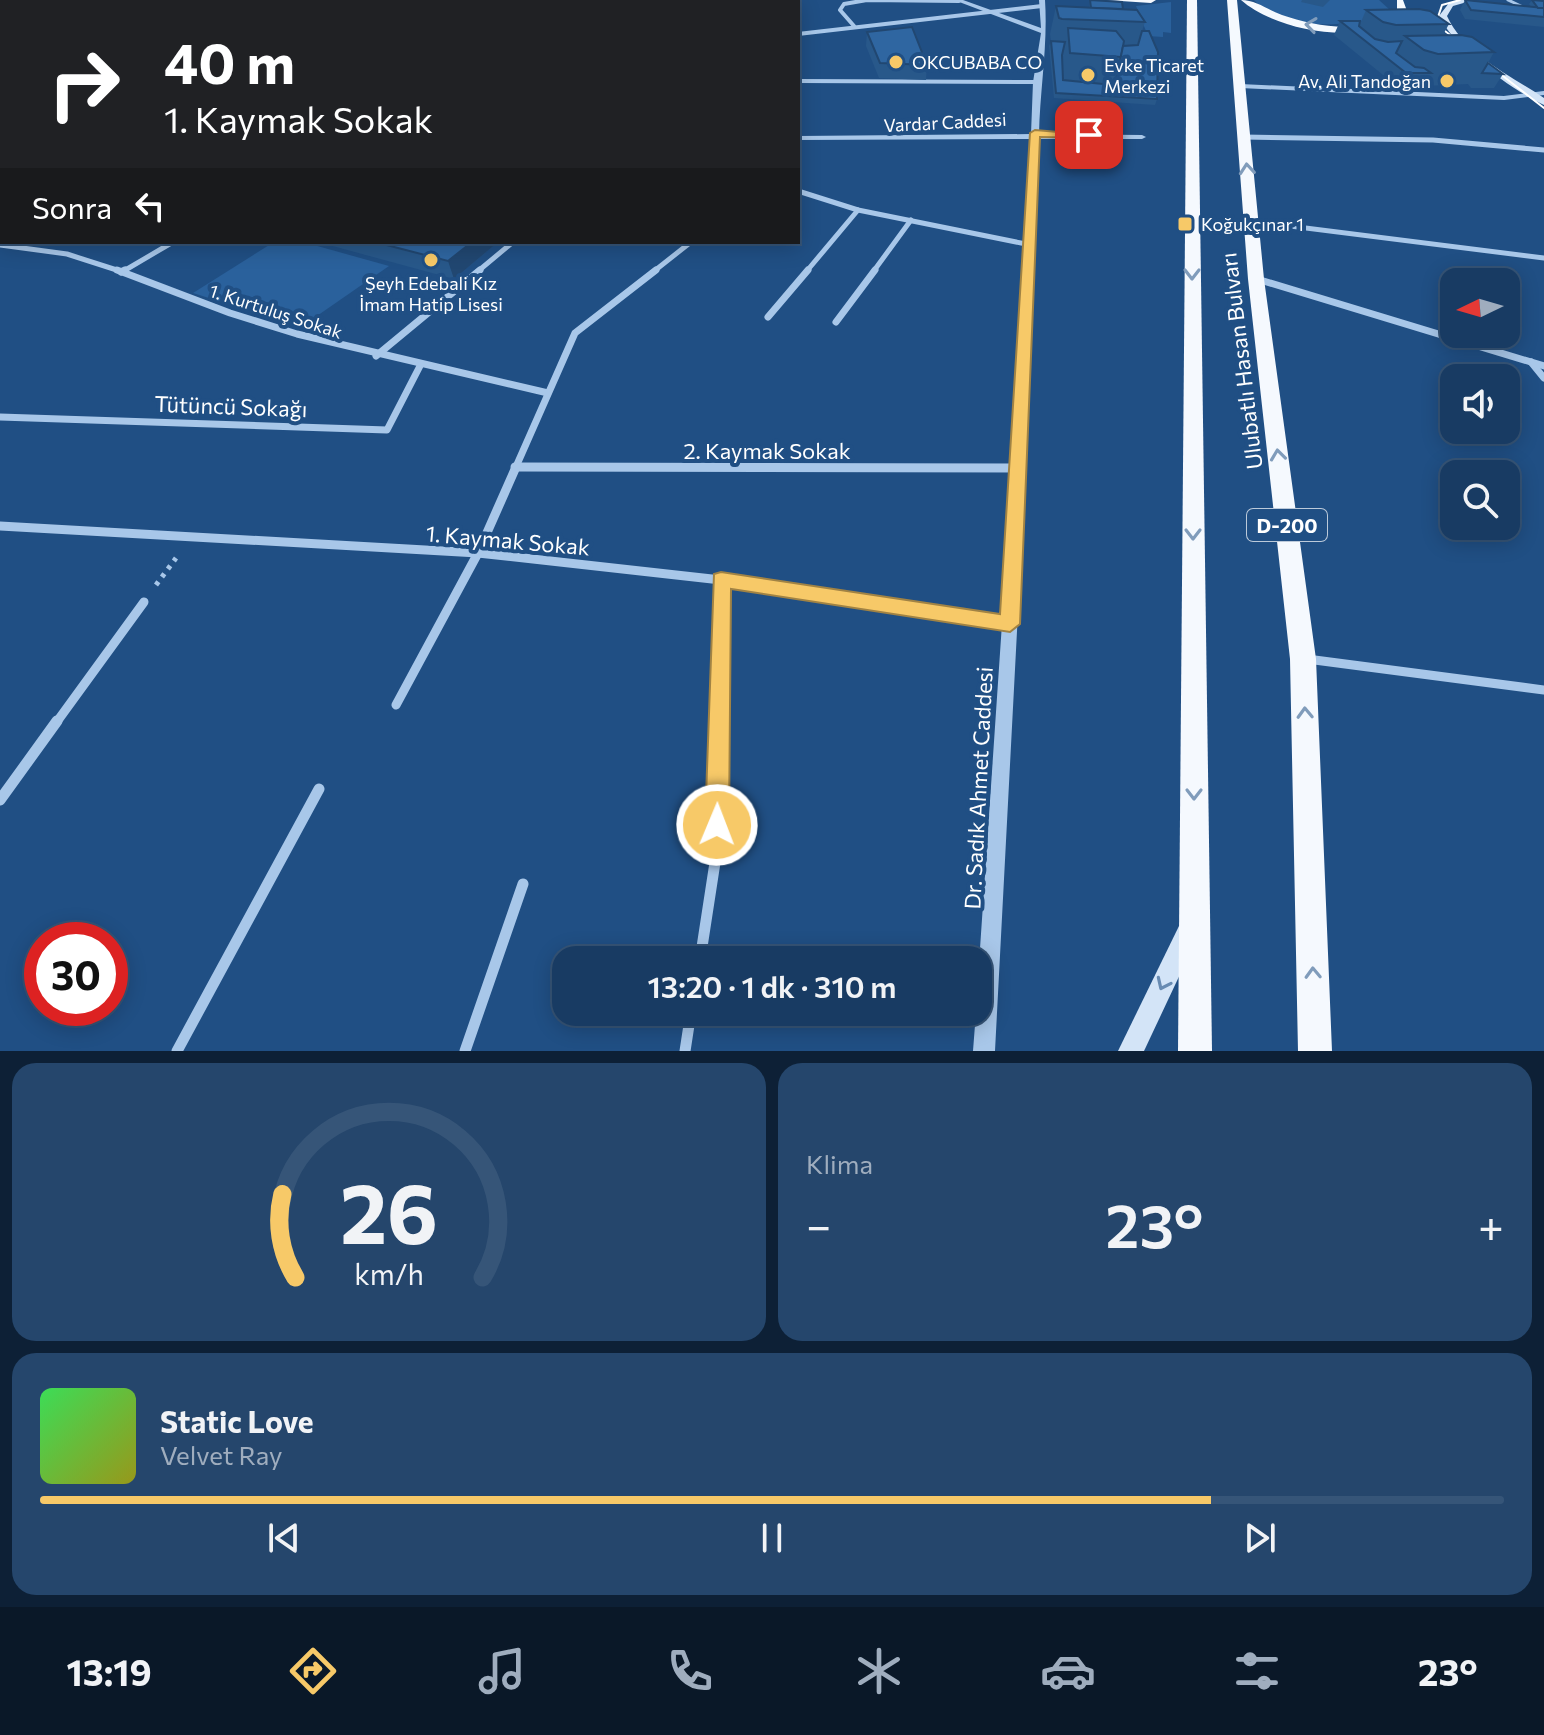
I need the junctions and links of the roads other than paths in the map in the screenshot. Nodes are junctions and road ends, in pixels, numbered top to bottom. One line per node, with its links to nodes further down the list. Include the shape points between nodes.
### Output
1 (958, 0): 12 (street); 14 (street, via 844,4 840,10)
2 (1110, 0): 3 (highway)
3 (1151, 0)
4 (1192, 0): 65 (highway, Ulubatlı Hasan Bulvarı, one-way to 65)
5 (1232, 0): 21 (highway, Ulubatlı Hasan Bulvarı / D-200)
6 (1246, 0): 9 (highway, one-way to 6, via 1402,11 1389,23 1339,28 1280,19)
7 (1471, 0): 18 (main road, via 1451,4 1443,16 1445,23)
8 (1508, 0): 11 (lane)
9 (1400, 2): 13 (main road)
10 (1042, 3): 12 (street); 15 (street, Dr. Sadık Ahmet Caddesi)
11 (1533, 9)
12 (988, 11): 14 (street); 15 (street)
13 (1411, 12)
14 (854, 26): 16 (street)
15 (1044, 32): 20 (street, Dr. Sadık Ahmet Caddesi)
16 (800, 34)
17 (1445, 39): 18 (main road)
18 (1506, 76): 22 (main road)
19 (800, 81): 20 (street)
20 (1037, 82): 25 (street, Dr. Sadık Ahmet Caddesi)
21 (1240, 86): 22 (street, via 1504,98); 27 (highway, Ulubatlı Hasan Bulvarı / D-200)
22 (1530, 92): 23 (street); 24 (main road)
23 (1544, 93)
24 (1544, 102)
25 (1035, 133): 26 (street, Vardar Caddesi); 28 (street, Vardar Caddesi, via 887,141); 39 (street, Dr. Sadık Ahmet Caddesi)
26 (1142, 137)
27 (1244, 137): 29 (street, via 1433,140); 33 (highway, Ulubatlı Hasan Bulvarı / D-200, one-way to 27)
28 (800, 138)
29 (1544, 150)
30 (800, 192): 31 (street)
31 (858, 210): 32 (street); 43 (street)
32 (911, 220): 39 (street); 44 (street)
33 (1251, 221): 40 (street); 42 (highway, Ulubatlı Hasan Bulvarı / D-200)
34 (35, 244): 38 (street, 1. Kurtuluş Sokak); 41 (street, 1. Kurtuluş Sokak)
35 (170, 244): 41 (street)
36 (511, 244): 45 (street)
37 (688, 244): 50 (street, via 575,333)
38 (0, 245)
39 (1031, 245): 53 (street, Dr. Sadık Ahmet Caddesi)
40 (1544, 258)
41 (121, 272): 45 (street, 1. Kurtuluş Sokak, via 259,324)
42 (1256, 279): 46 (street); 59 (highway, Ulubatlı Hasan Bulvarı / D-200, one-way to 42)
43 (768, 317)
44 (836, 322)
45 (376, 356): 47 (street, 1. Kurtuluş Sokak)
46 (1530, 361): 48 (street); 49 (street)
47 (421, 364): 50 (street, 1. Kurtuluş Sokak); 51 (street, Tütüncü Sokağı, via 387,430)
48 (1544, 366)
49 (1544, 378)
50 (548, 393): 52 (street)
51 (0, 417)
52 (515, 467): 53 (street, 2. Kaymak Sokak); 55 (street)
53 (1019, 468): 58 (street, Dr. Sadık Ahmet Caddesi)
54 (0, 526): 55 (street, 1. Kaymak Sokak)
55 (478, 553): 56 (street, 1. Kaymak Sokak); 61 (street)
56 (721, 580): 58 (street, 1. Kaymak Sokak); 66 (street, via 716,856)
57 (144, 602): 63 (street)
58 (1010, 624): 71 (street, Dr. Sadık Ahmet Caddesi)
59 (1303, 659): 60 (street); 74 (highway, Ulubatlı Hasan Bulvarı / D-200, one-way to 59)
60 (1544, 690)
61 (396, 705)
62 (319, 789): 68 (street)
63 (0, 800)
64 (523, 884): 69 (street)
65 (1194, 918): 72 (main road, one-way to 72); 73 (highway, Ulubatlı Hasan Bulvarı)
66 (702, 946)
67 (689, 1026): 70 (street)
68 (177, 1051)
69 (465, 1051)
70 (685, 1051)
71 (984, 1051)
72 (1131, 1051)
73 (1195, 1051)
74 (1315, 1051)

